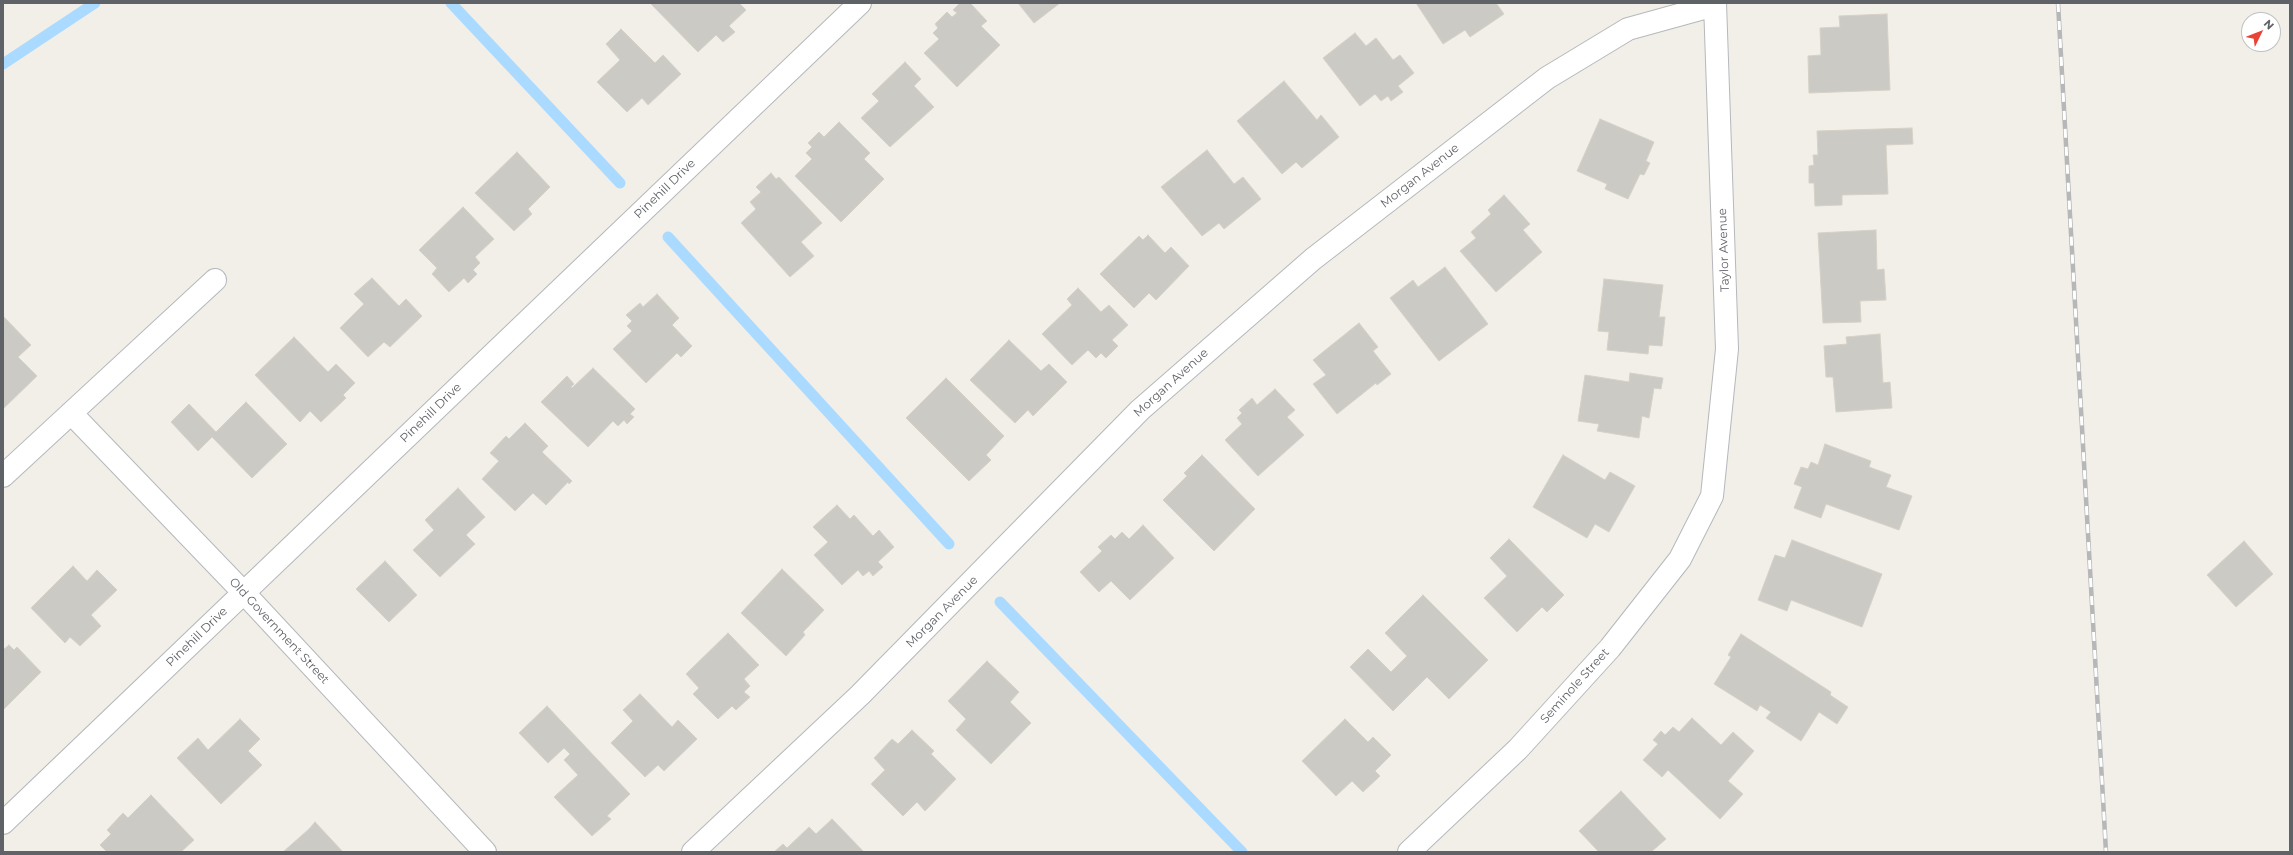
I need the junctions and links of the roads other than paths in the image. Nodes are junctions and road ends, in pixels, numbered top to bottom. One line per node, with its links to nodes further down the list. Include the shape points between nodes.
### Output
1 (860, 3): 7 (street, Pinehill Drive)
2 (1715, 4): 6 (street, Taylor Avenue, via 1727,349); 10 (street, Morgan Avenue, via 1628,28 1547,78 1313,259 1140,410 860,695)
3 (215, 280): 4 (street)
4 (71, 413): 5 (street); 7 (street, Old Government Street)
5 (3, 476)
6 (1712, 496): 11 (street, Seminole Street, via 1680,559 1610,648 1518,749)
7 (244, 593): 8 (street, Pinehill Drive); 9 (street, Old Government Street)
8 (3, 823)
9 (485, 852)
10 (693, 852)
11 (1409, 852)

